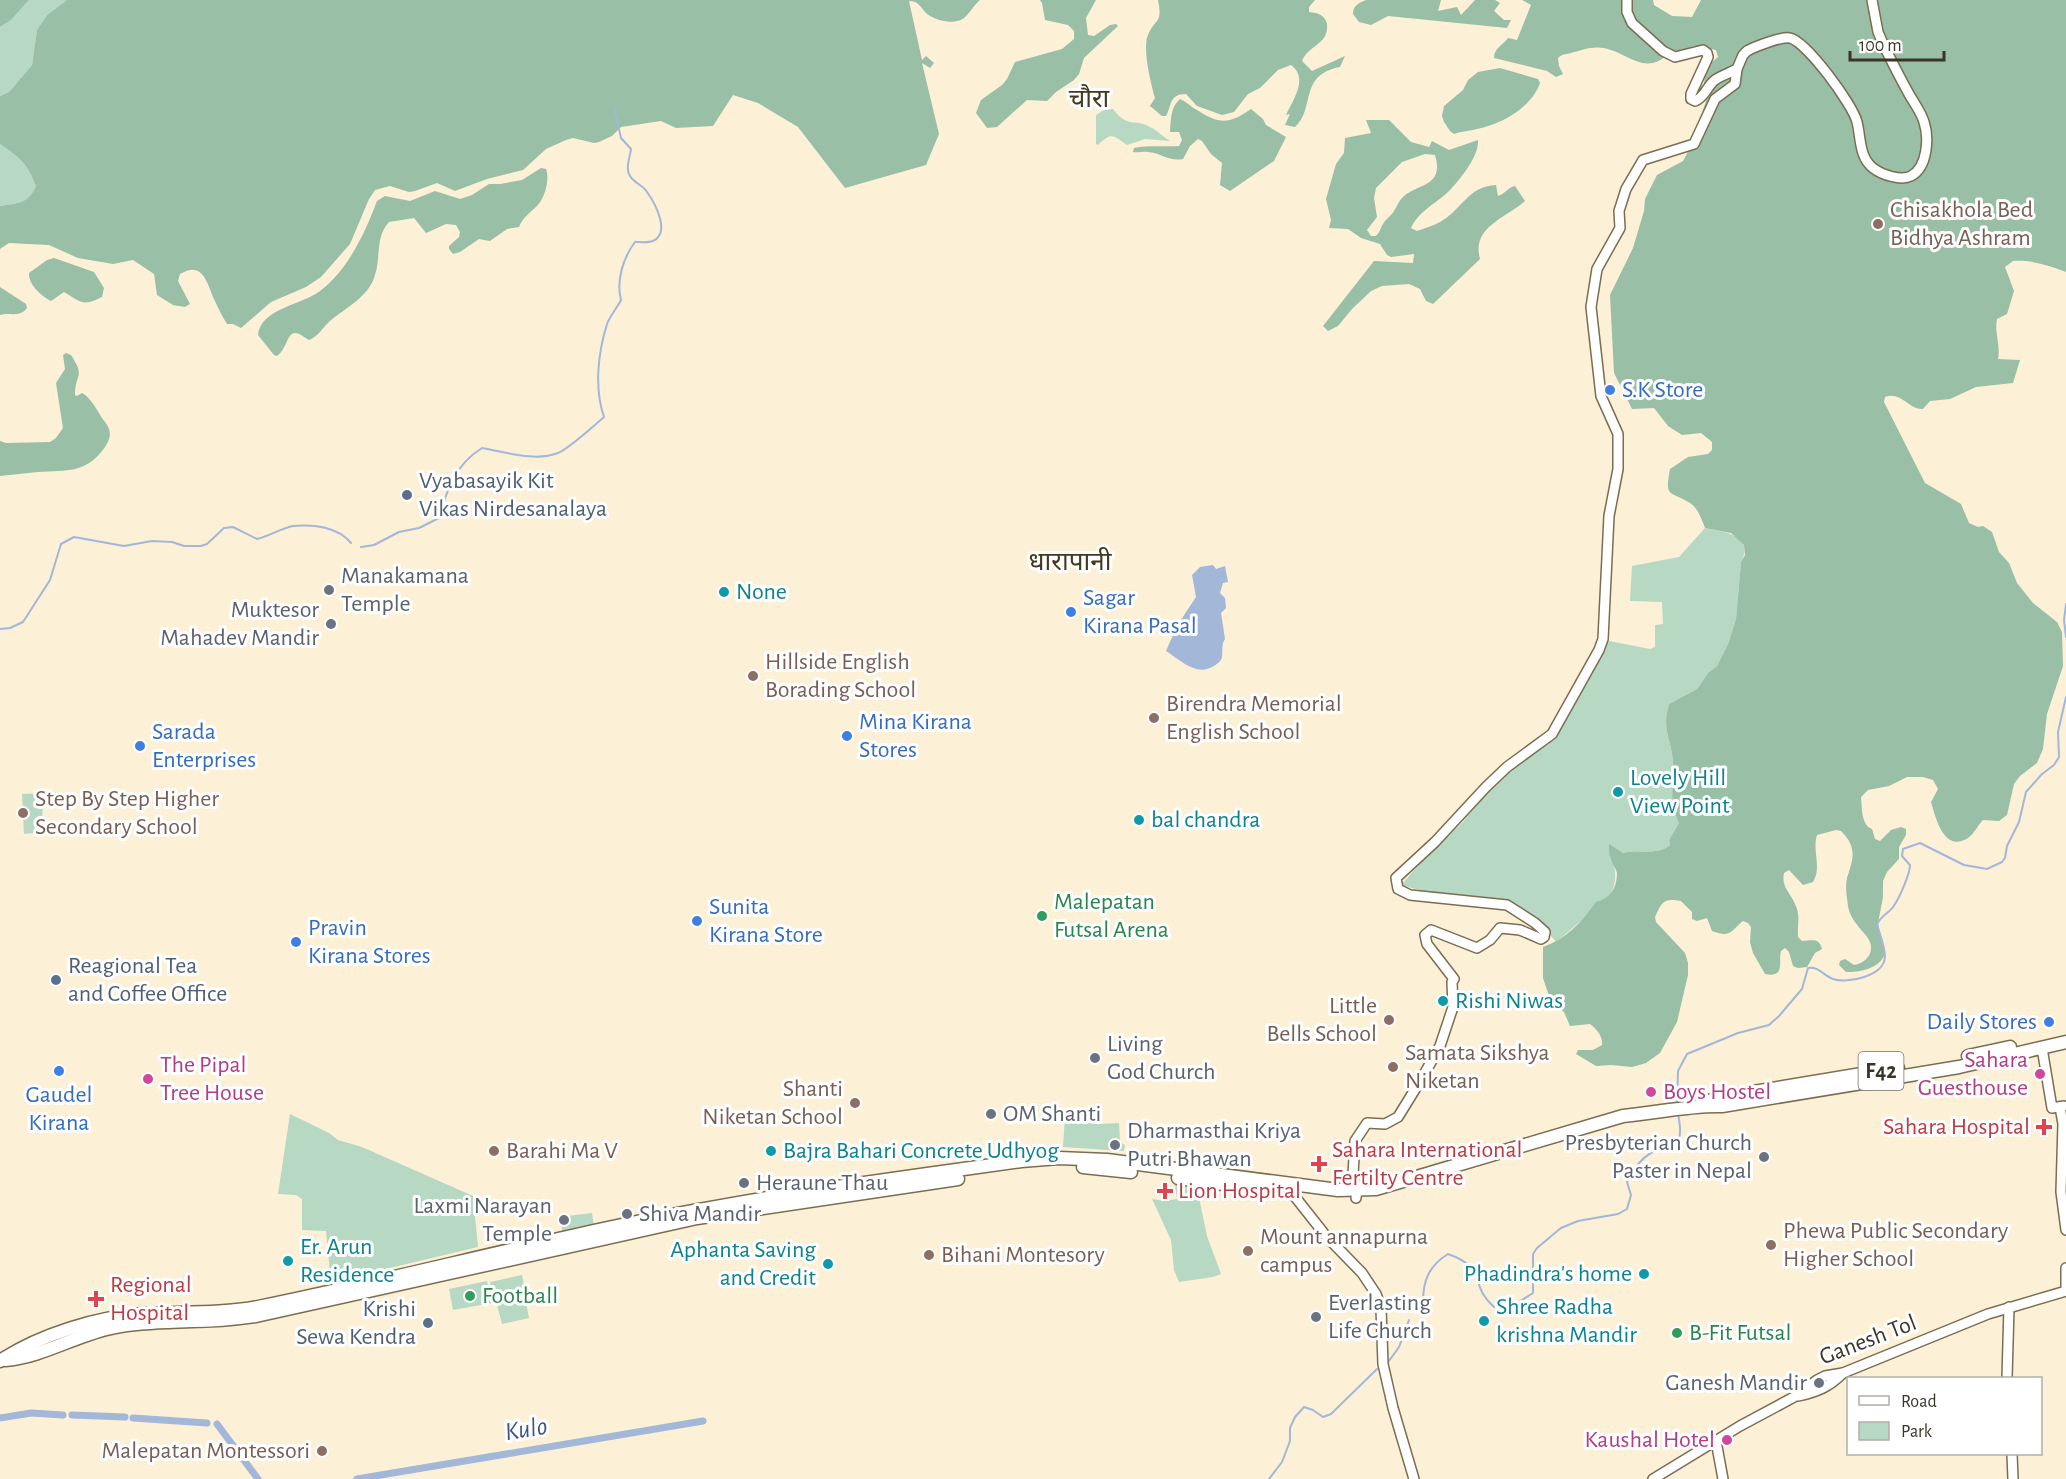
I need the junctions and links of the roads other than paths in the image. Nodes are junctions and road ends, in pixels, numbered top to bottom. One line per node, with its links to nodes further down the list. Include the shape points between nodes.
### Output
1 (1627, 0): 3 (street, via 1632,23 1663,51 1675,57 1703,50 1707,53 1691,99 1704,96 1718,78)
2 (1872, 0): 3 (street, via 1878,32 1925,124 1924,158 1920,168 1909,177 1878,171 1867,162 1852,108 1798,42 1786,38 1754,47 1743,55)
3 (1737, 69): 10 (street, via 1735,84 1715,99 1694,144 1643,160 1626,189 1619,211 1620,228 1597,269 1591,307 1601,396 1618,434 1618,470 1610,516 1603,639 1599,650 1552,734 1507,767 1396,878 1398,889 1410,895 1507,905 1536,923 1545,932 1544,937 1500,928 1477,948 1431,930 1425,935 1427,944 1454,979 1453,1007 1440,1046 1398,1117 1385,1124 1366,1123 1355,1141 1353,1179)
4 (2066, 1033): 7 (highway, F42, via 1961,1058 1723,1097)
5 (2066, 1042): 6 (highway, F42)
6 (2042, 1048): 7 (highway, F42, via 1959,1067 1722,1107); 8 (street, via 2052,1108)
7 (1702, 1106): 10 (highway, F42, via 1655,1113 1404,1190 1372,1197)
8 (2063, 1106): 11 (street, via 2061,1192)
9 (1292, 1189): 10 (highway, F42); 15 (highway, F42, via 1098,1168 1023,1169 698,1218 256,1316 116,1326 22,1359); 19 (street, via 1376,1294 1381,1308 1383,1364)
10 (1357, 1194)
11 (2066, 1230)
12 (2066, 1268): 13 (street)
13 (2066, 1290): 14 (street, Ganesh Tol)
14 (2009, 1307): 16 (street); 17 (street, Ganesh Tol, via 1843,1373 1822,1390 1794,1397)
15 (1, 1361)
16 (2007, 1377)
17 (1716, 1441): 20 (street); 21 (street)
18 (2012, 1455): 22 (street)
19 (1414, 1479)
20 (1653, 1479)
21 (1723, 1479)
22 (2013, 1479)

